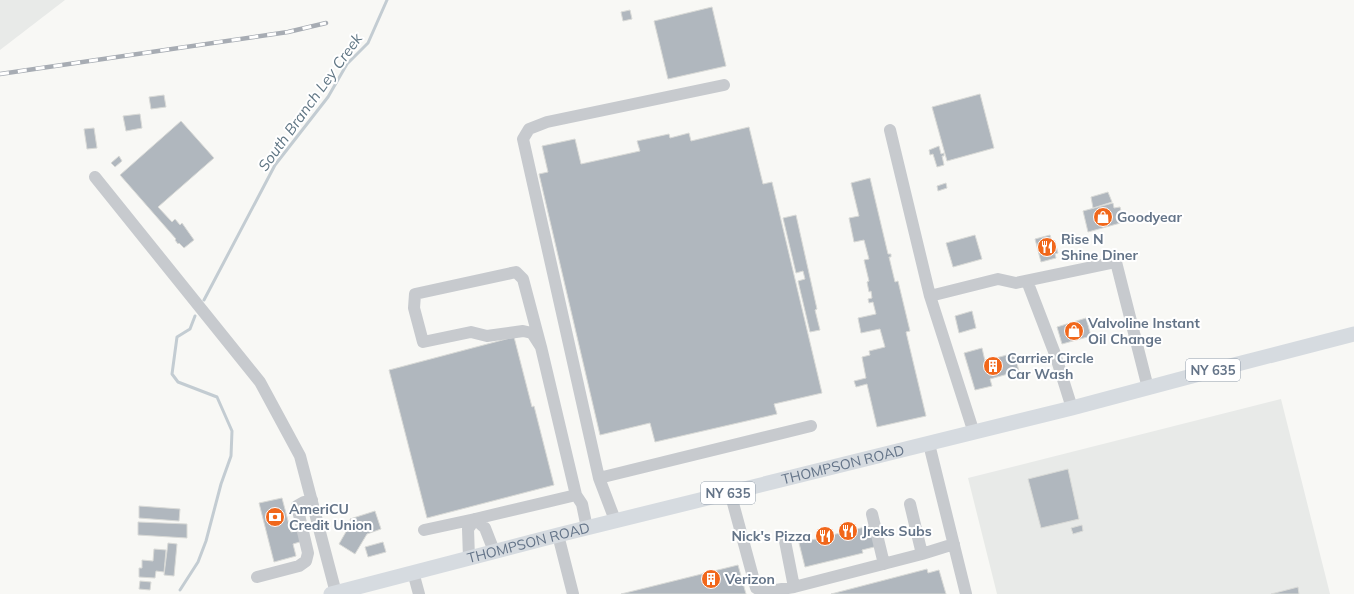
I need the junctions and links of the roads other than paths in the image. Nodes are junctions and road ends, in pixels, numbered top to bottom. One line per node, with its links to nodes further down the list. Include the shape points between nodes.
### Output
1 (724, 85): 13 (street, via 547,122 529,129 524,139)
2 (890, 130): 5 (street)
3 (95, 177): 16 (street, via 260,382 300,456)
4 (1027, 281): 5 (street, via 1016,283 998,279); 8 (street, via 1116,262); 9 (street, via 1055,354)
5 (930, 296): 11 (street)
6 (1354, 334): 8 (main road, THOMPSON ROAD / NY 635)
7 (541, 347): 7 (street, via 532,333 523,331 487,336 471,332 423,342 414,308 415,294 516,272 523,279); 15 (street)
8 (1148, 388): 9 (main road, THOMPSON ROAD / NY 635)
9 (1072, 408): 11 (main road, THOMPSON ROAD / NY 635)
10 (811, 426): 13 (street)
11 (974, 433): 12 (main road, THOMPSON ROAD / NY 635)
12 (929, 444): 14 (main road, THOMPSON ROAD / NY 635); 25 (street)
13 (599, 478): 20 (street)
14 (730, 492): 20 (main road, THOMPSON ROAD / NY 635); 32 (street, via 756,588 764,592)
15 (576, 495): 19 (street); 21 (street, via 582,504)
16 (312, 500): 31 (street, via 297,506 308,553 306,561 299,566); 34 (street)
17 (910, 504): 27 (street)
18 (872, 514): 29 (street)
19 (475, 520): 22 (street); 26 (street, via 486,528); 28 (street, via 468,529)
20 (615, 520): 21 (main road, THOMPSON ROAD / NY 635)
21 (587, 528): 23 (main road, THOMPSON ROAD / NY 635)
22 (424, 530)
23 (558, 535): 26 (main road, THOMPSON ROAD / NY 635); 36 (street)
24 (784, 536): 32 (street)
25 (954, 544): 27 (street); 37 (street)
26 (494, 551): 28 (main road, THOMPSON ROAD / NY 635)
27 (922, 554): 29 (street)
28 (469, 558): 30 (main road, THOMPSON ROAD / NY 635)
29 (884, 564): 32 (street)
30 (413, 572): 33 (main road, THOMPSON ROAD / NY 635); 35 (street)
31 (257, 577)
32 (794, 587)
33 (352, 591): 34 (main road, THOMPSON ROAD / NY 635)
34 (333, 594)
35 (419, 594)
36 (573, 594)
37 (966, 594)

